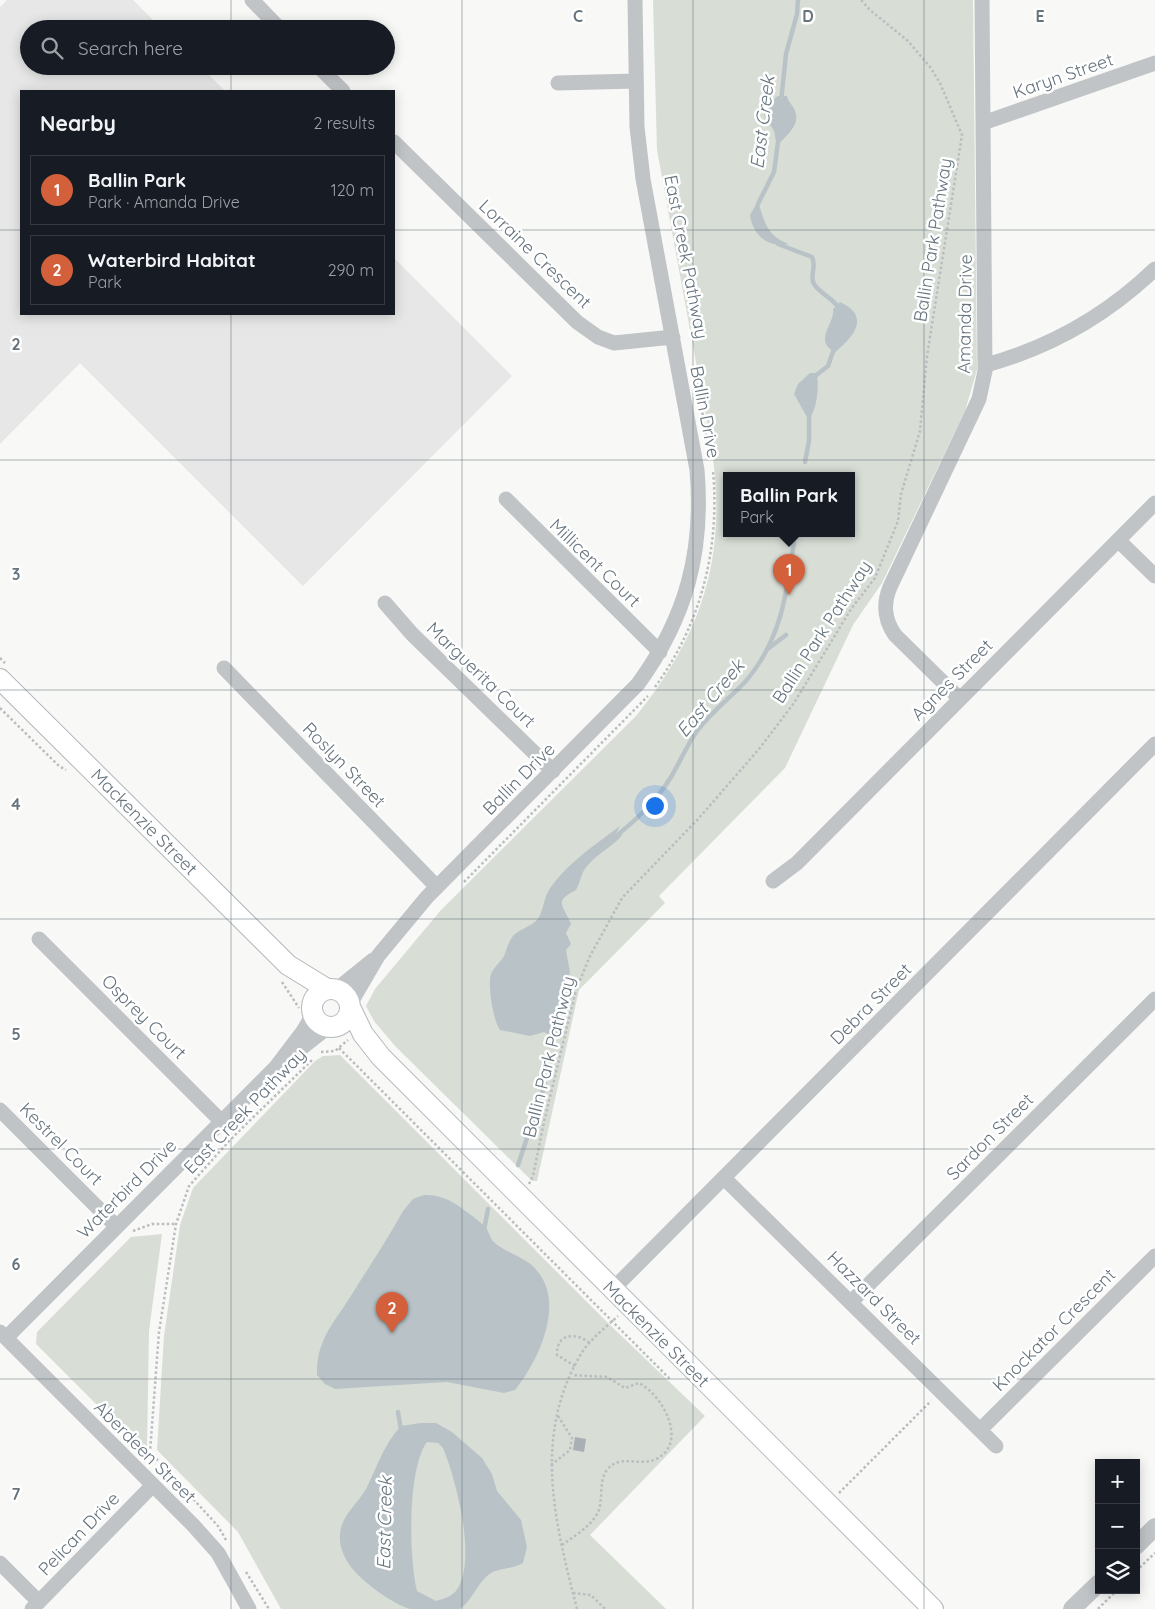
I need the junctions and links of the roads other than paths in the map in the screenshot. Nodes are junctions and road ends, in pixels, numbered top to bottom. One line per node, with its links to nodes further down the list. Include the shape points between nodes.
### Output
1 (252, 0): 4 (street)
2 (635, 0): 7 (street, Ballin Drive)
3 (982, 0): 10 (street, Amanda Drive)
4 (271, 20)
5 (1155, 63): 10 (street, Karyn Street)
6 (327, 75): 9 (street)
7 (636, 81): 8 (street); 13 (street, Ballin Drive, via 643,179)
8 (558, 83)
9 (341, 90)
10 (983, 123): 14 (street, Amanda Drive)
11 (395, 143): 13 (street, Lorraine Crescent, via 577,322 598,337 614,343)
12 (1155, 270): 14 (street, via 1119,302 1078,329 1033,350)
13 (672, 337): 20 (street, Ballin Drive, via 697,470 700,514 690,580 675,623)
14 (986, 365): 23 (street, Amanda Drive, via 979,399 885,601 886,616 895,635)
15 (506, 499): 20 (street, Millicent Court)
16 (1155, 502): 17 (street, Agnes Street)
17 (1118, 540): 18 (street); 23 (street, Agnes Street)
18 (1155, 576)
19 (385, 603): 25 (street, Marguerita Court, via 412,634)
20 (660, 652): 25 (street, Ballin Drive, via 622,703)
21 (224, 668): 27 (street, Roslyn Street)
22 (0, 678): 29 (main road, Mackenzie Street)
23 (959, 698): 26 (street, Agnes Street, via 797,863)
24 (1155, 744): 38 (street, Debra Street)
25 (553, 771): 27 (street, Ballin Drive)
26 (773, 881)
27 (437, 887): 30 (street, Ballin Drive)
28 (39, 939): 37 (street, Osprey Court)
29 (288, 965): 30 (main road, Mackenzie Street); 32 (main road, Mackenzie Street)
30 (341, 998): 32 (main road, via 318,994); 33 (main road, via 347,1019); 34 (main road, Mackenzie Street)
31 (1155, 998): 42 (street, Sardon Street)
32 (313, 1009): 33 (main road, Mackenzie Street, via 319,1023); 35 (street, Waterbird Drive, via 304,1030)
33 (339, 1035): 34 (main road, Mackenzie Street); 35 (street, Waterbird Drive)
34 (381, 1057): 41 (main road, Mackenzie Street)
35 (276, 1067): 37 (street, Waterbird Drive)
36 (0, 1110): 39 (street, Kestrel Court)
37 (222, 1122): 39 (street, Waterbird Drive)
38 (724, 1178): 41 (street, Debra Street); 42 (street, Hazzard Street)
39 (116, 1226): 43 (street, Waterbird Drive)
40 (1155, 1256): 44 (street, Knockator Crescent)
41 (612, 1290): 53 (main road, Mackenzie Street)
42 (851, 1302): 44 (street, Hazzard Street)
43 (3, 1335): 46 (street, Aberdeen Street)
44 (980, 1430): 45 (street, Hazzard Street)
45 (996, 1446)
46 (152, 1486): 51 (street, Pelican Drive); 52 (street, Aberdeen Street, via 218,1553)
47 (1155, 1527): 48 (street)
48 (1140, 1542)
49 (0, 1563): 51 (street)
50 (1095, 1587): 54 (street)
51 (35, 1606)
52 (249, 1609)
53 (934, 1609)
54 (1072, 1609)

